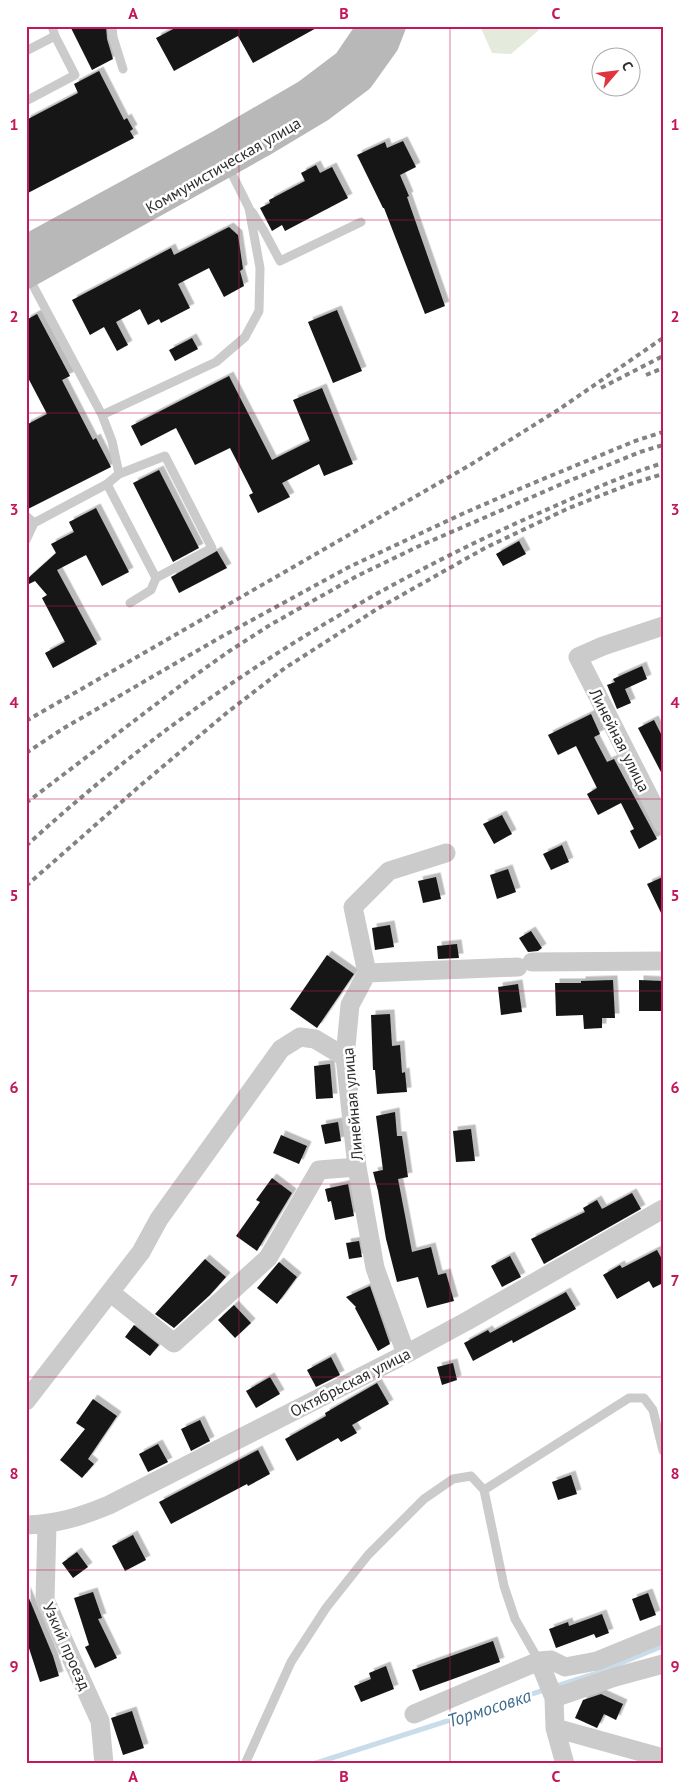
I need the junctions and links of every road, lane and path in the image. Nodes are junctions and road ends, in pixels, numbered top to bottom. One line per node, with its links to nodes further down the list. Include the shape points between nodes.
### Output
1 (52, 26): 5 (lane)
2 (112, 26): 7 (lane)
3 (369, 26): 12 (main road, Коммунистическая улица, via 346,62 305,93 217,144)
4 (393, 26): 9 (main road, Коммунистическая улица, via 386,44 361,79 321,109)
5 (55, 36): 6 (lane); 8 (lane, via 76,75)
6 (26, 51)
7 (123, 69)
8 (26, 101)
9 (226, 164): 10 (lane); 13 (main road, Коммунистическая улица)
10 (249, 208): 11 (lane, via 280,261); 14 (lane, via 260,268 259,311 245,337 216,362)
11 (361, 222)
12 (28, 244)
13 (27, 276): 14 (lane)
14 (102, 415): 15 (lane, via 112,441)
15 (118, 474): 16 (lane); 20 (lane, via 165,456 212,548)
16 (107, 484): 18 (lane); 20 (lane)
17 (26, 516): 18 (lane)
18 (34, 523): 19 (lane)
19 (26, 540)
20 (156, 578): 21 (lane, via 151,590)
21 (130, 603)
22 (663, 626): 23 (street, Линейная улица, via 578,657)
23 (663, 824)
24 (446, 853): 26 (street, via 388,871 353,907)
25 (663, 961): 26 (street)
26 (367, 973): 27 (street, Линейная улица, via 350,1005)
27 (345, 1057): 28 (street, Линейная улица); 30 (street, via 315,1039 300,1037 282,1049 159,1219 141,1252)
28 (357, 1167): 30 (street, via 319,1170 268,1258 174,1343); 31 (street, Линейная улица, via 375,1268)
29 (663, 1209): 31 (street, Октябрьская улица)
30 (111, 1293): 32 (street)
31 (406, 1354): 36 (street, Октябрьская улица, via 109,1505 78,1518)
32 (26, 1401)
33 (663, 1451): 34 (lane, via 653,1410 644,1398 629,1398)
34 (484, 1490): 38 (lane, via 504,1586 515,1619); 45 (lane, via 471,1476 453,1479 424,1499 368,1555 326,1608 291,1662)
35 (26, 1525): 36 (street, Октябрьская улица)
36 (46, 1525): 44 (street, Узкий проезд, via 45,1600 100,1721)
37 (663, 1634): 38 (street, via 589,1662 565,1667 551,1660)
38 (539, 1661): 40 (street); 41 (street)
39 (663, 1664): 40 (street)
40 (554, 1698): 42 (street)
41 (414, 1714)
42 (555, 1728): 43 (street); 46 (street)
43 (663, 1758)
44 (104, 1764)
45 (245, 1764)
46 (565, 1764)

